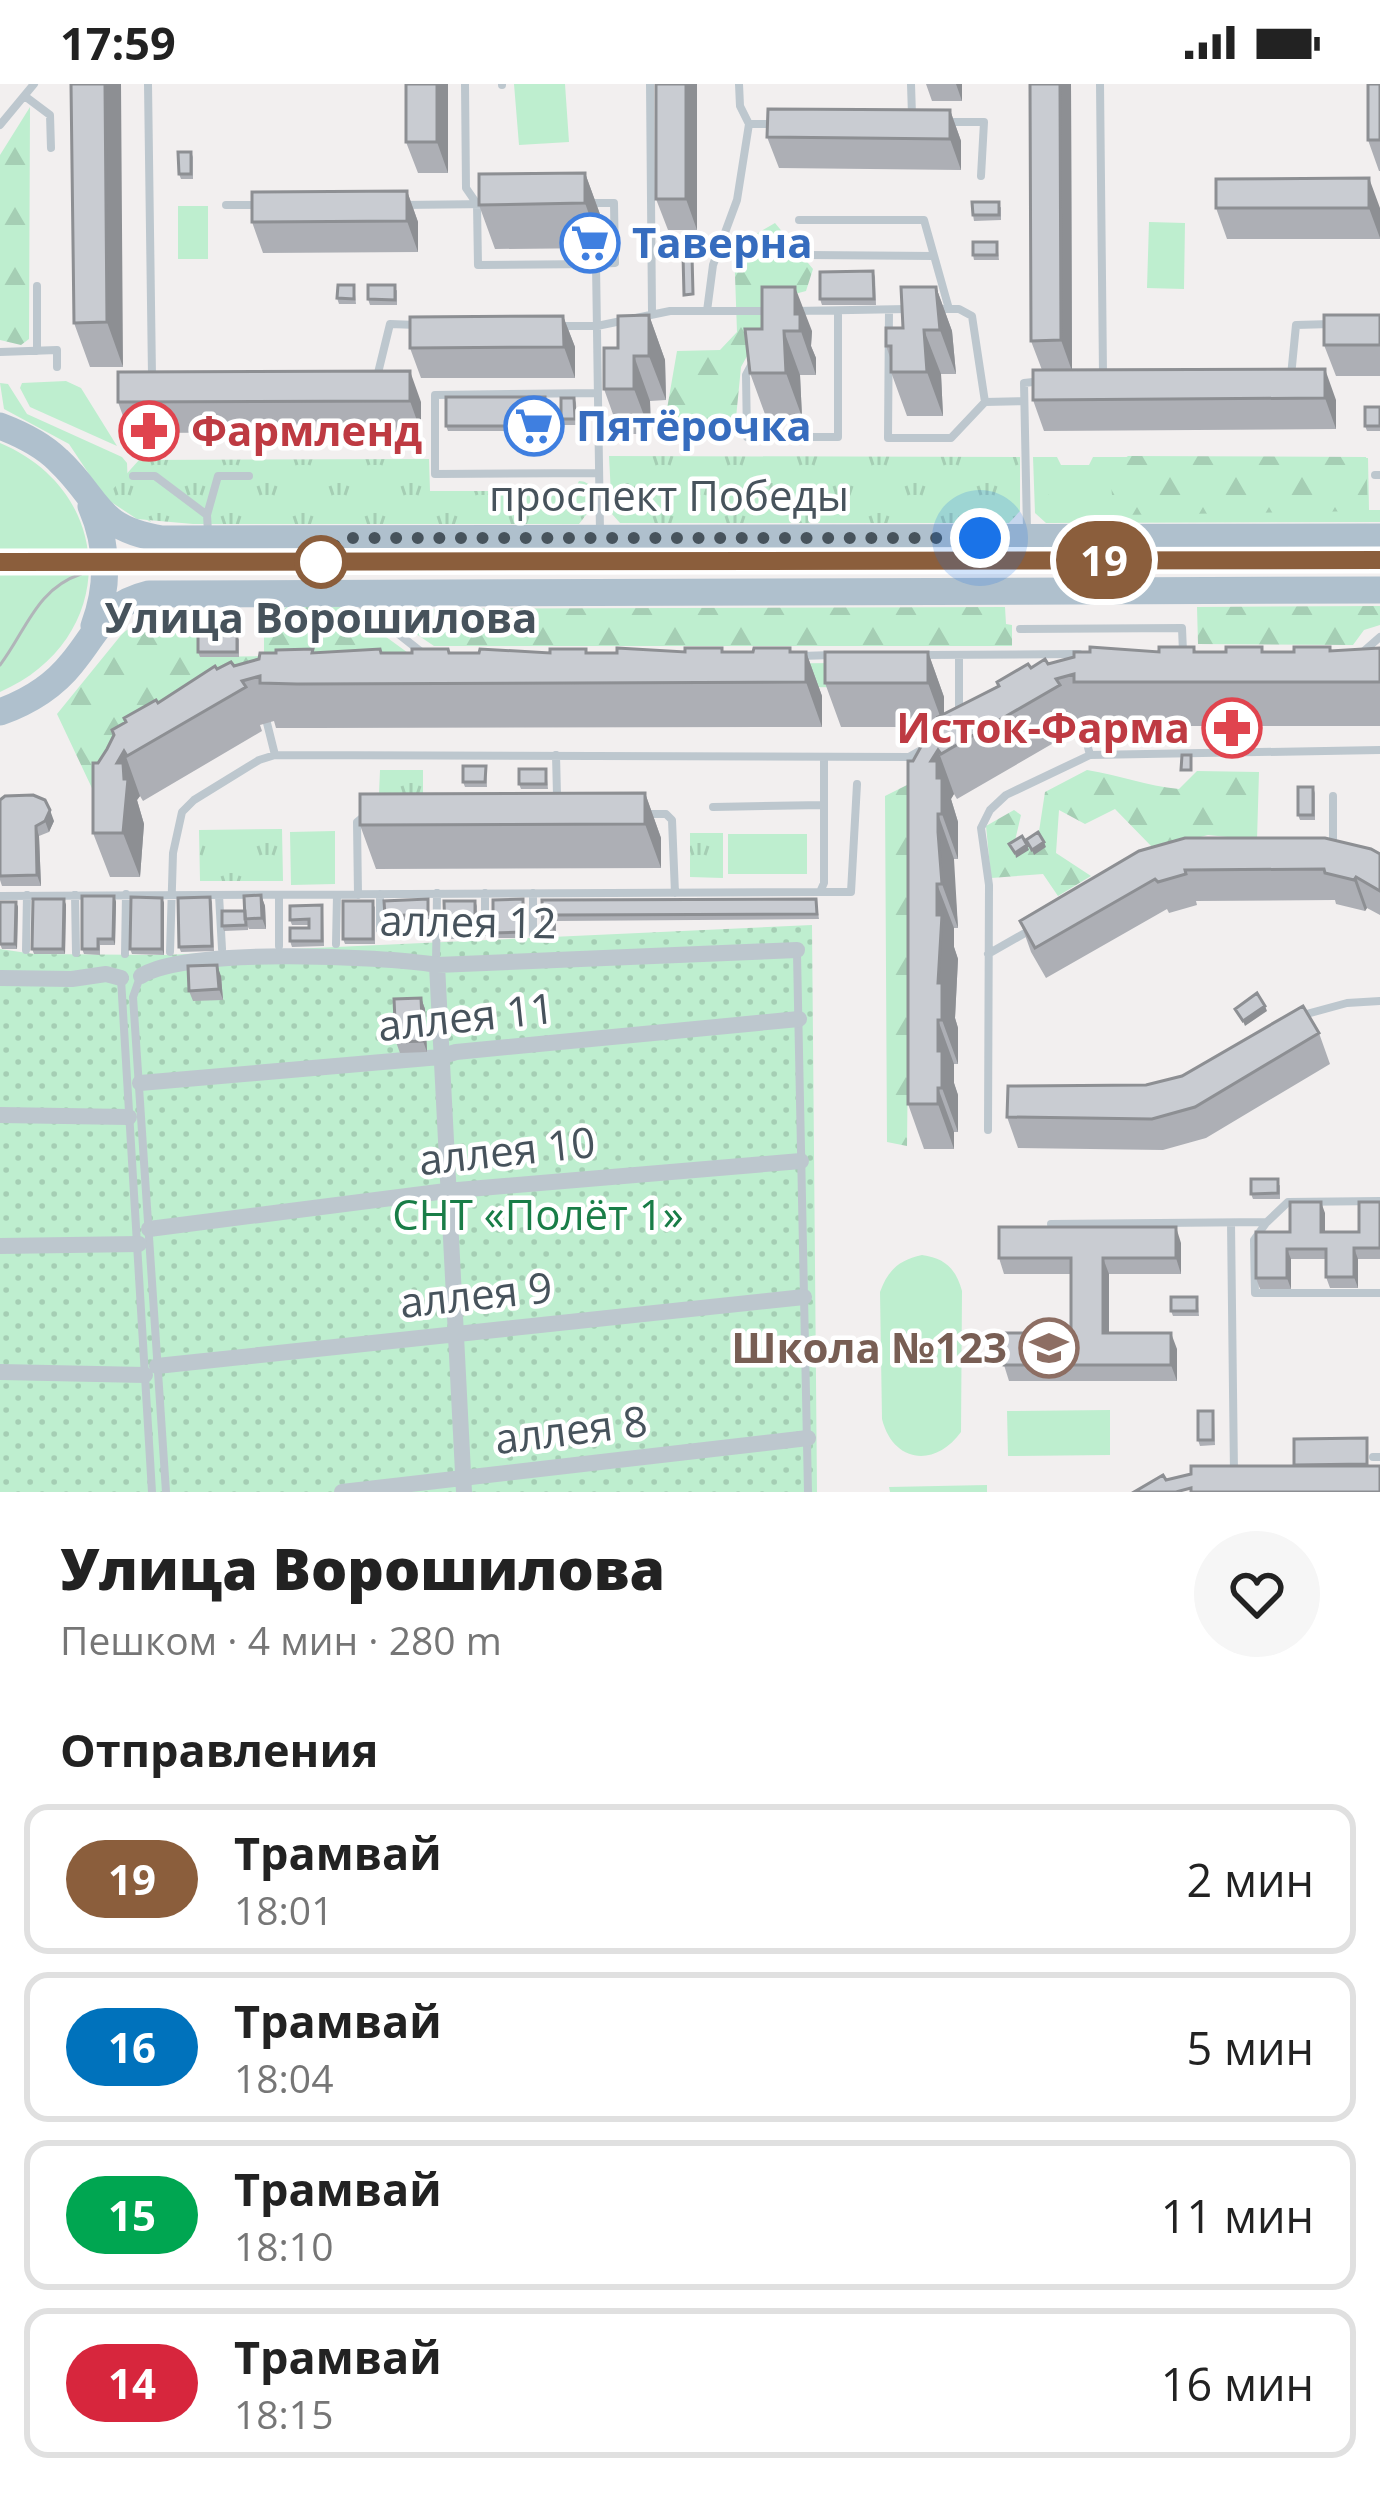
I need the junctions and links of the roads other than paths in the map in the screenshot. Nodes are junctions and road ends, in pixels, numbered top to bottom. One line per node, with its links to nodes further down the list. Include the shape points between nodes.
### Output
1 (34, 84): 8 (lane)
2 (148, 84): 45 (lane)
3 (465, 84): 15 (lane, via 466,188)
4 (650, 84): 30 (lane)
5 (739, 84): 9 (lane)
6 (911, 84): 13 (lane, via 912,122 984,122)
7 (1100, 84): 40 (lane)
8 (26, 97): 11 (lane); 12 (lane, via 50,115)
9 (749, 124): 10 (lane); 28 (lane)
10 (796, 124)
11 (0, 125)
12 (51, 148)
13 (981, 176)
14 (568, 203): 23 (lane, via 614,202 615,263)
15 (477, 204): 16 (lane); 19 (lane); 23 (lane, via 478,265)
16 (500, 204)
17 (226, 205): 18 (lane)
18 (277, 205)
19 (388, 205)
20 (799, 220): 22 (lane, via 924,220)
21 (809, 255): 22 (lane)
22 (933, 256): 25 (lane)
23 (596, 264): 34 (lane)
24 (38, 286): 36 (lane)
25 (949, 309): 27 (lane); 49 (lane, via 972,316)
26 (838, 310): 27 (lane); 29 (lane); 38 (lane, via 838,437 747,437 746,375)
27 (889, 310): 49 (lane, via 888,438 951,438)
28 (707, 311): 29 (lane); 30 (lane)
29 (760, 311): 35 (lane)
30 (652, 313): 34 (lane)
31 (1338, 324): 43 (lane, via 1296,325 1292,376)
32 (436, 325): 46 (lane, via 390,324)
33 (551, 326): 34 (lane)
34 (597, 326): 47 (lane)
35 (758, 334)
36 (38, 351): 37 (lane); 39 (lane, via 57,350)
37 (0, 352)
38 (757, 356)
39 (57, 367)
40 (1103, 374): 41 (lane); 42 (lane)
41 (1126, 374)
42 (1083, 376)
43 (1268, 376)
44 (1064, 378): 48 (lane, via 1024,383)
45 (152, 380)
46 (376, 381)
47 (598, 393): 51 (lane); 51 (lane, via 435,395 435,474)
48 (1024, 401): 49 (lane); 58 (lane)
49 (985, 402)
50 (0, 426): 54 (main road, проспект Победы, via 42,447)
51 (599, 472): 57 (lane)
52 (133, 476): 55 (lane, via 155,476)
53 (249, 476): 55 (lane, via 218,476)
54 (86, 495): 55 (main road, проспект Победы, via 123,530 162,539); 62 (main road, via 106,562)
55 (207, 527): 57 (main road, проспект Победы)
56 (1380, 537): 58 (main road, проспект Победы)
57 (600, 538): 58 (main road, проспект Победы)
58 (1028, 538)
59 (1380, 590): 60 (main road)
60 (347, 592): 62 (main road, via 149,594); 76 (lane)
61 (1020, 629): 67 (lane, via 1182,628)
62 (93, 630): 78 (main road, via 47,688)
63 (1380, 637): 65 (lane)
64 (1341, 651): 65 (lane)
65 (1364, 651): 66 (lane)
66 (1380, 651)
67 (1183, 653): 68 (lane); 70 (lane)
68 (1206, 653)
69 (1089, 654): 73 (lane)
70 (1160, 654)
71 (913, 655): 72 (lane)
72 (959, 655): 73 (lane); 81 (lane)
73 (1065, 655): 77 (lane)
74 (797, 656): 75 (lane)
75 (844, 656)
76 (427, 657)
77 (1068, 669)
78 (0, 712)
79 (1081, 721): 86 (lane)
80 (267, 723): 84 (lane)
81 (959, 730)
82 (926, 748): 87 (lane, via 909,757)
83 (1380, 750): 86 (lane)
84 (274, 755): 85 (lane); 104 (lane, via 182,812)
85 (556, 755): 87 (lane); 89 (lane)
86 (1090, 755): 125 (lane, via 990,810 981,828)
87 (824, 757): 91 (lane)
88 (857, 784): 98 (lane, via 850,892)
89 (557, 795)
90 (1333, 796): 96 (lane)
91 (824, 805): 92 (lane); 98 (lane)
92 (713, 807)
93 (642, 814): 102 (lane, via 673,820)
94 (366, 815): 109 (lane, via 357,822)
95 (1312, 851): 96 (lane)
96 (1333, 851): 97 (lane)
97 (1353, 853)
98 (820, 892): 102 (lane)
99 (437, 893): 100 (lane); 105 (lane); 126 (lane)
100 (485, 893): 101 (lane); 114 (lane)
101 (533, 893): 102 (lane); 115 (lane)
102 (675, 893)
103 (126, 894): 104 (lane); 106 (lane); 124 (lane)
104 (170, 894): 107 (lane); 122 (lane)
105 (380, 894): 109 (lane); 116 (lane, via 380,930)
106 (75, 895): 111 (lane); 123 (lane)
107 (219, 895): 112 (lane); 119 (lane)
108 (337, 895): 109 (lane); 112 (lane); 117 (lane)
109 (358, 895)
110 (0, 896): 111 (lane)
111 (27, 896): 120 (lane)
112 (279, 896): 118 (lane)
113 (1051, 919): 125 (lane)
114 (485, 932)
115 (533, 934)
116 (391, 935)
117 (336, 944)
118 (279, 946)
119 (222, 949)
120 (26, 950)
121 (797, 950): 126 (street, аллея 12); 131 (lane)
122 (170, 952)
123 (76, 953)
124 (125, 954)
125 (988, 954): 135 (lane)
126 (437, 965): 127 (street, аллея 12, via 273,958 167,964); 133 (street)
127 (141, 976): 134 (lane, via 134,998)
128 (0, 978): 129 (street)
129 (121, 978): 138 (lane)
130 (1380, 1001): 132 (lane)
131 (799, 1019): 133 (street, аллея 11); 140 (lane)
132 (1293, 1019)
133 (440, 1057): 134 (street, аллея 11); 141 (street)
134 (140, 1083): 146 (lane)
135 (988, 1089): 136 (lane); 139 (lane)
136 (1009, 1089)
137 (0, 1115): 138 (street)
138 (129, 1117): 146 (lane)
139 (988, 1130)
140 (801, 1161): 141 (street, аллея 10); 149 (lane)
141 (446, 1192): 146 (street, аллея 10); 150 (street)
142 (1380, 1201): 143 (lane, via 1288,1202)
143 (1267, 1222): 144 (lane); 148 (lane, via 1254,1240 1255,1293)
144 (1231, 1223): 145 (lane); 155 (lane)
145 (1051, 1224)
146 (144, 1236): 147 (street, аллея 10); 151 (lane); 151 (lane)
147 (0, 1246)
148 (1380, 1293)
149 (804, 1297): 150 (street, аллея 9); 153 (lane)
150 (455, 1333): 151 (street, аллея 9); 154 (street)
151 (151, 1371): 152 (street, аллея 9); 156 (lane); 157 (lane)
152 (0, 1372)
153 (808, 1438): 154 (street, аллея 8); 159 (lane)
154 (464, 1485): 158 (street, аллея 8)
155 (1234, 1487)
156 (152, 1492)
157 (166, 1492)
158 (342, 1492)
159 (808, 1492)

